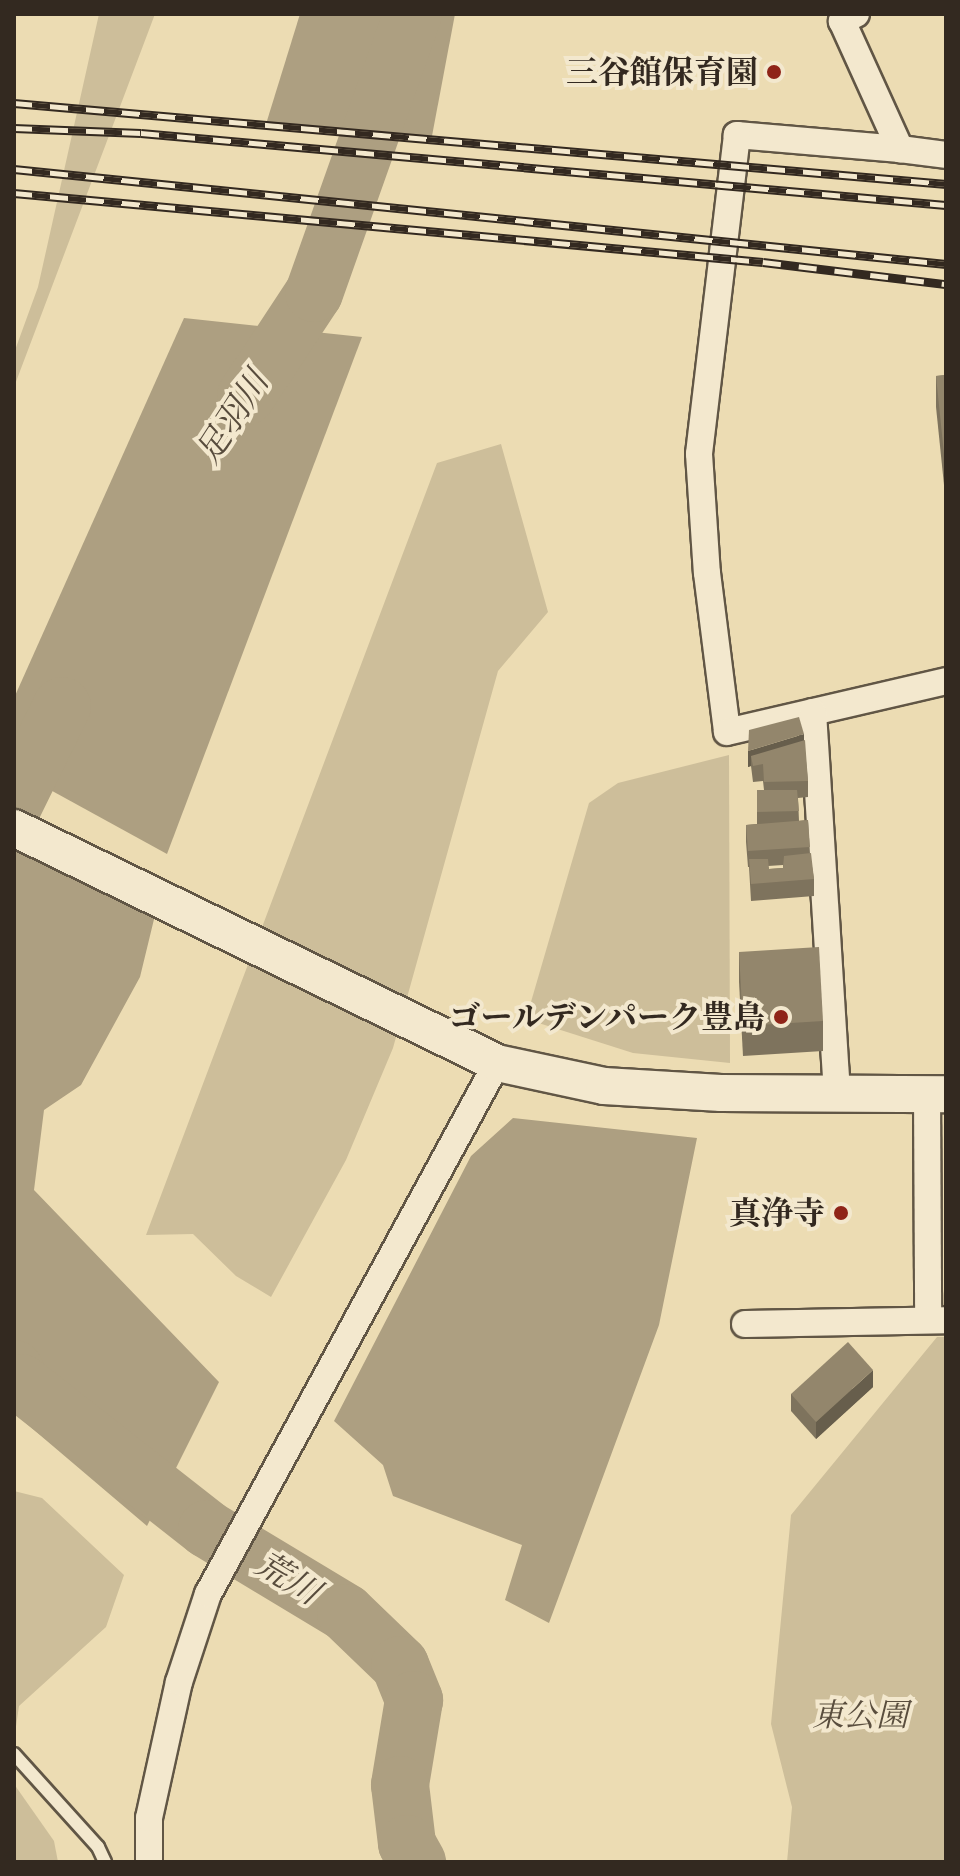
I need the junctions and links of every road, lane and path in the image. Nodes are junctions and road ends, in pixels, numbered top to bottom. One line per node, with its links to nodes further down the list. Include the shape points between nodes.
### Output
1 (856, 14): 2 (street, via 842,21)
2 (900, 149): 3 (street); 5 (street, via 737,135 699,454 727,732)
3 (946, 155)
4 (946, 681): 5 (street)
5 (813, 712): 8 (street)
6 (14, 828): 7 (street)
7 (497, 1063): 8 (street, via 604,1086); 14 (street, via 208,1594 176,1698 149,1818)
8 (837, 1093): 9 (street)
9 (937, 1094): 10 (street)
10 (937, 1320): 11 (street)
11 (745, 1324)
12 (14, 1754): 13 (lane, via 98,1847)
13 (105, 1862)
14 (149, 1862)

